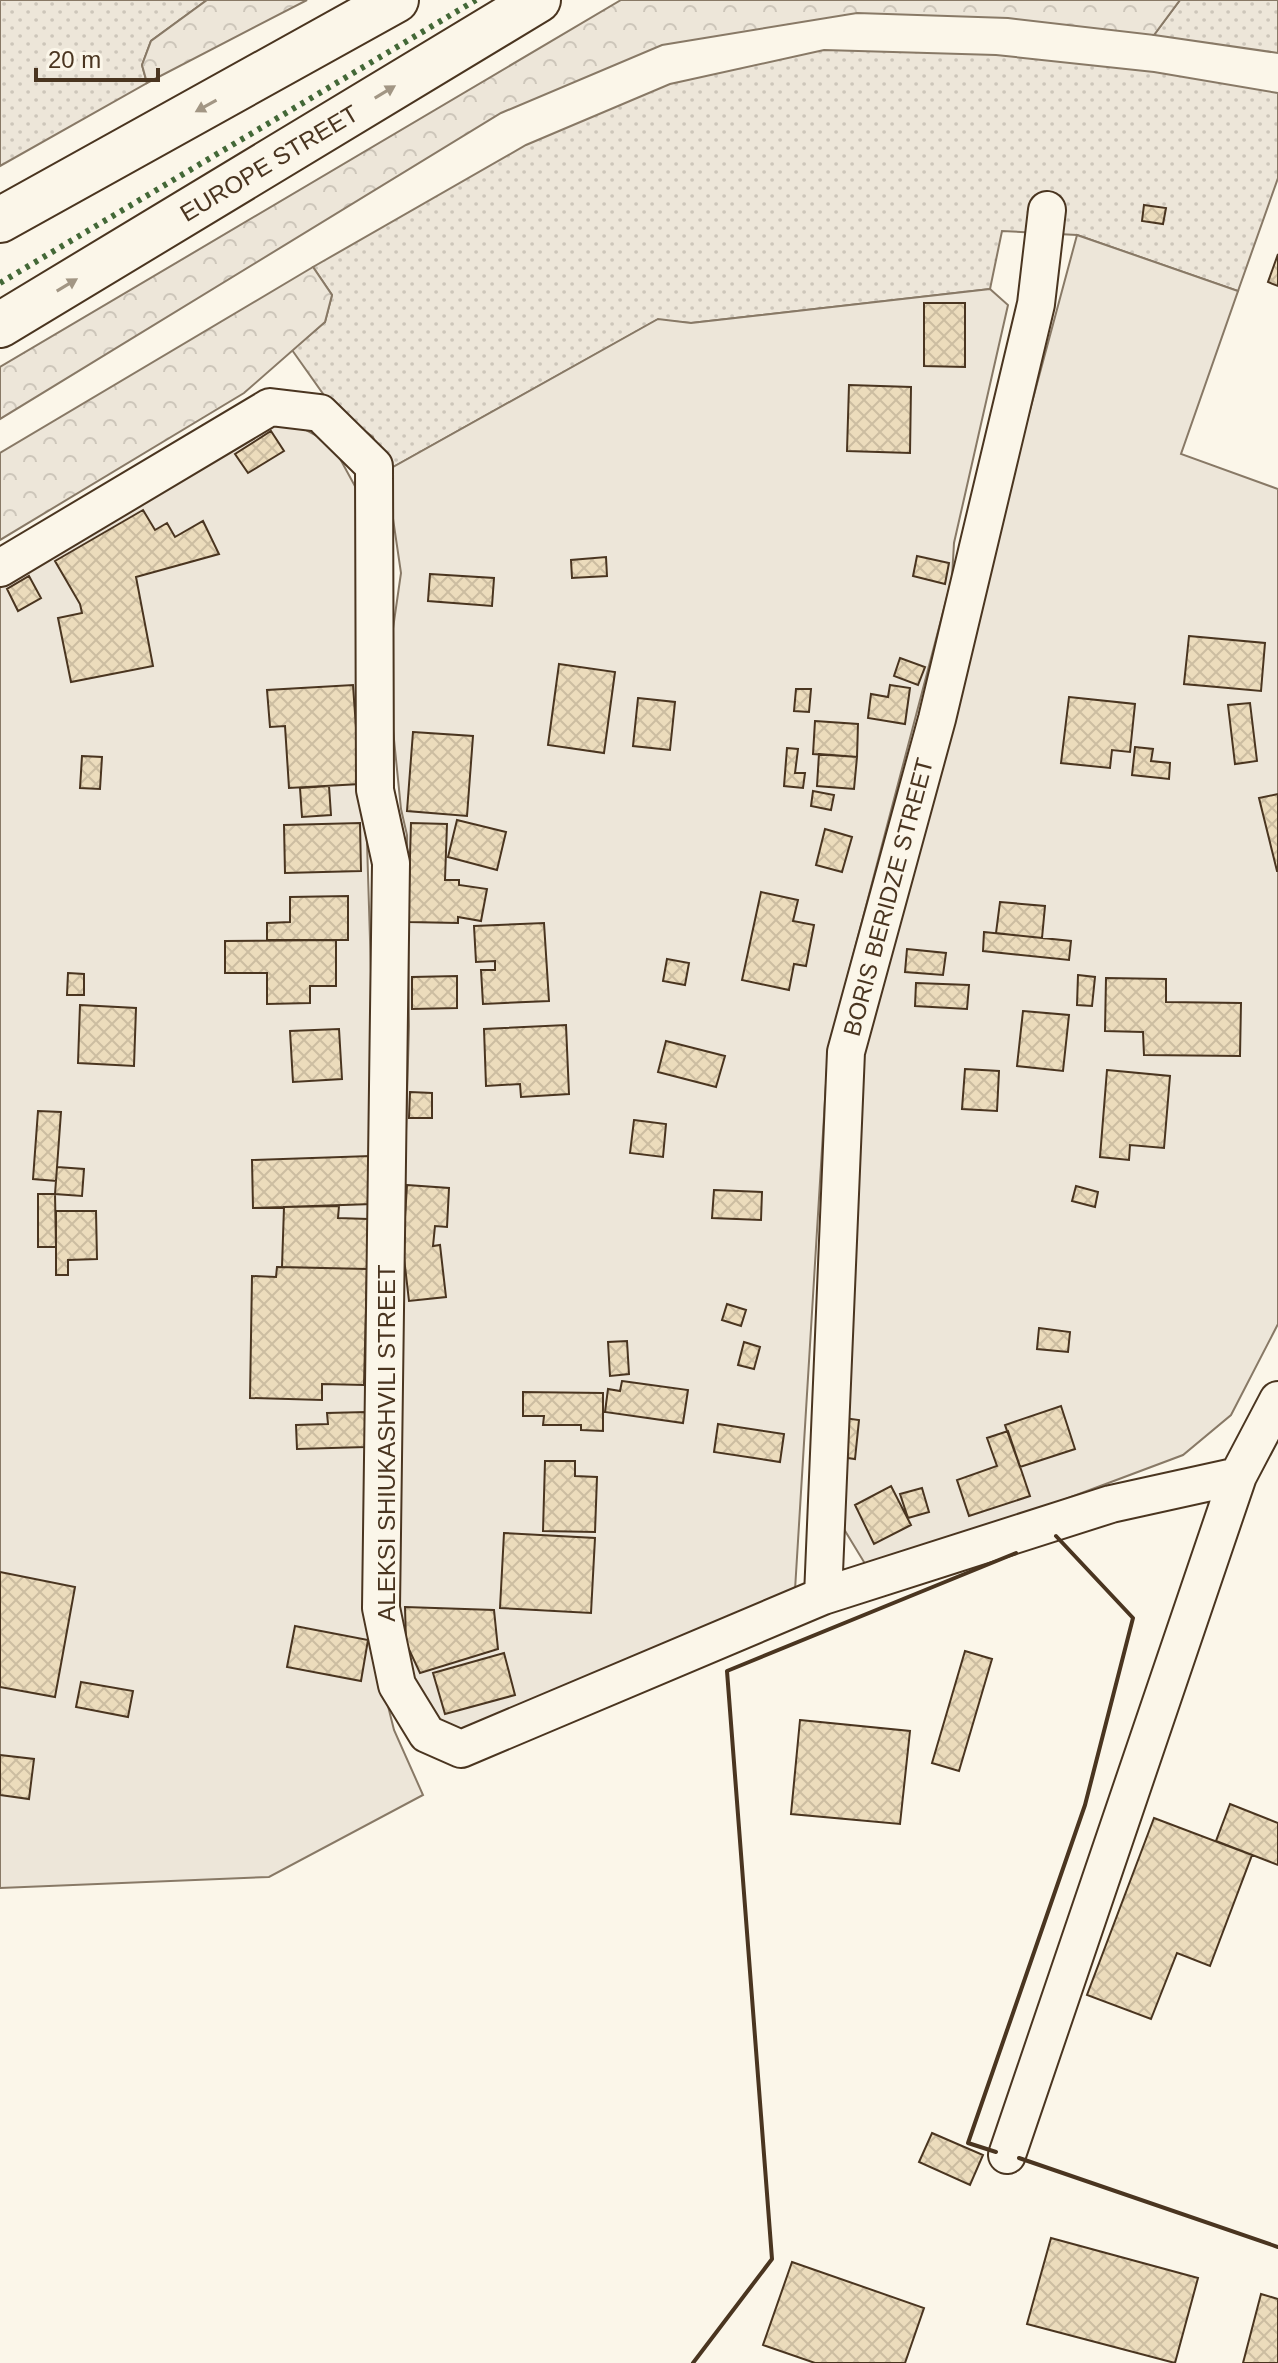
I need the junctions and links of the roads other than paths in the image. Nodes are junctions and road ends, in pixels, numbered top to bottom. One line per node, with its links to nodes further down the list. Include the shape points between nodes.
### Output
1 (396, 0): 4 (main road, one-way to 4)
2 (538, 0): 5 (main road, EUROPE STREET, one-way to 2)
3 (1047, 210): 9 (street, BORIS BERIDZE STREET, via 1036,304 937,719 846,1052)
4 (0, 220)
5 (0, 325)
6 (0, 568): 9 (street, ALEKSI SHIUKASHVILI STREET, via 270,407 320,413 374,466 375,790 391,863 381,1608 397,1685 427,1734 461,1749)
7 (1278, 1400): 8 (street)
8 (1238, 1476): 9 (street, ALEKSI SHIUKASHVILI STREET, via 1111,1504); 10 (street)
9 (823, 1596)
10 (1007, 2155)

